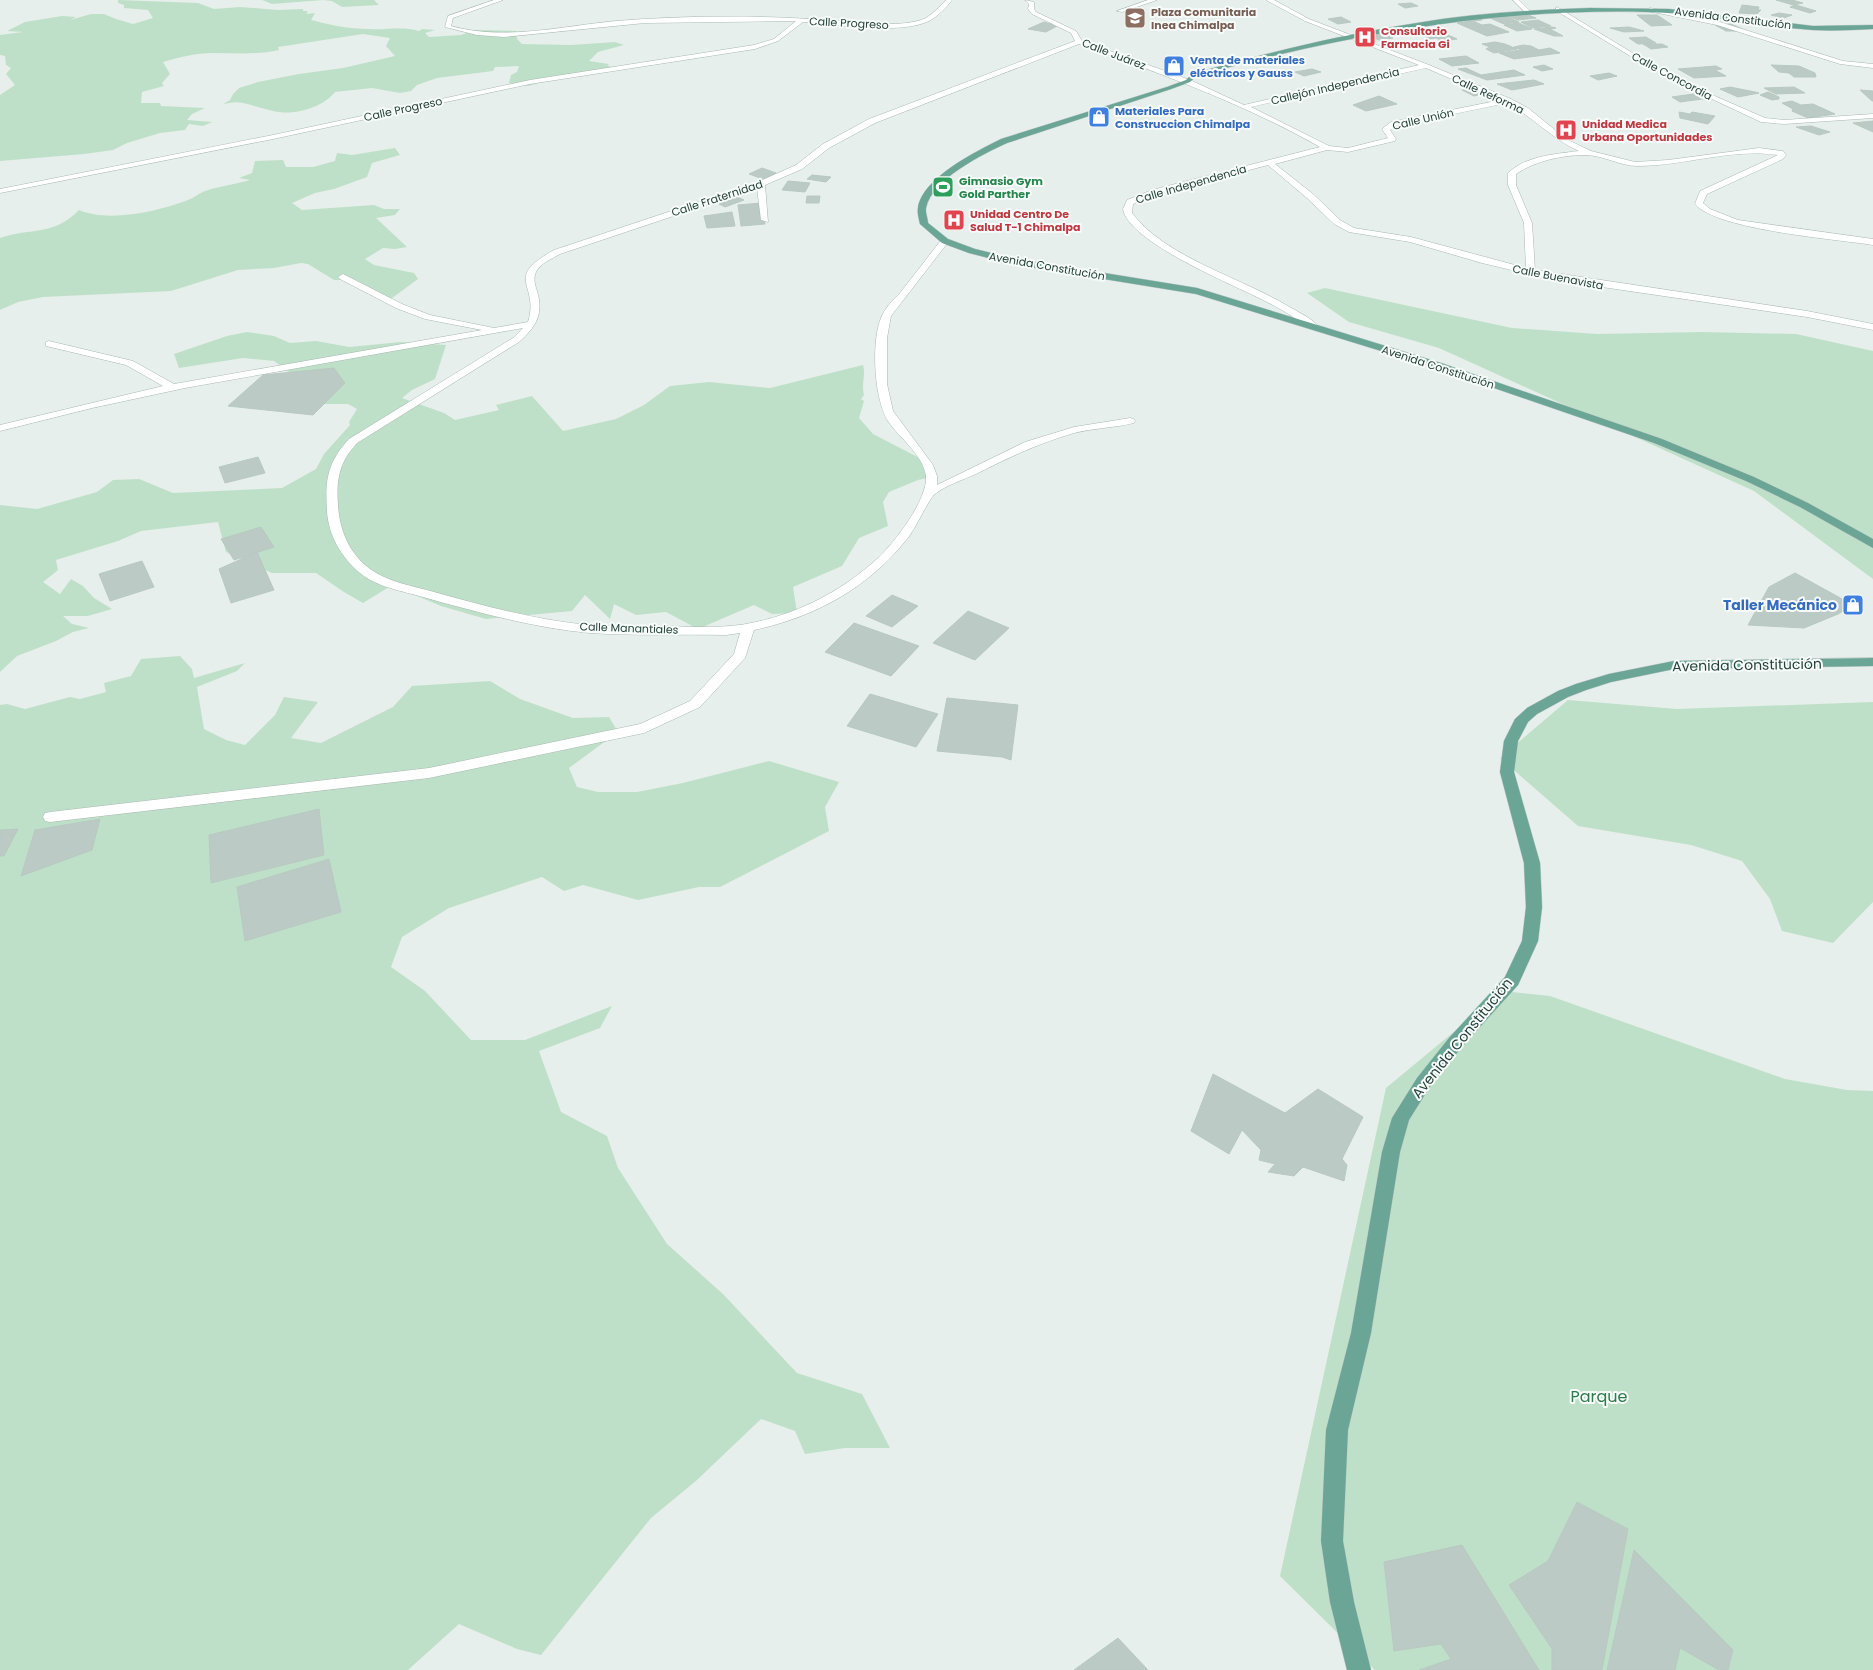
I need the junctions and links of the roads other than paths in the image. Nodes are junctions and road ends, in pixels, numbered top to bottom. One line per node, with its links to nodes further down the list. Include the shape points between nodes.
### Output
1 (500, 0): 11 (street, Calle Progreso, via 450,17 448,27 487,36 633,21)
2 (948, 0): 11 (street, Calle Progreso, via 929,20 910,24)
3 (1028, 0): 14 (street, Calle Juárez, via 1034,13 1070,30)
4 (1154, 0): 9 (street)
5 (1269, 0): 13 (street, Calle Reforma)
6 (1516, 0): 10 (street)
7 (1557, 9): 8 (main road, Avenida Constitución); 10 (main road, Avenida Constitución); 22 (street, Calle Concordia, via 1642,61 1729,105 1770,121)
8 (1646, 10): 12 (main road, Avenida Constitución, via 1815,28); 16 (street, via 1718,23 1842,63)
9 (1120, 11)
10 (1527, 11): 13 (main road, Avenida Constitución)
11 (801, 20): 27 (street, Calle Progreso, via 776,40 755,47 530,82)
12 (1873, 27)
13 (1347, 37): 15 (street, Calle Reforma); 17 (main road, Avenida Constitución, via 1228,65 1194,75)
14 (1079, 42): 17 (street, Calle Juárez); 26 (street, Calle Fraternidad, via 872,121 826,146 799,167)
15 (1427, 66): 19 (street, Calle Reforma); 21 (street, Callejón Independencia)
16 (1873, 66)
17 (1188, 81): 21 (street); 29 (main road, Avenida Constitución, via 1004,141 968,160 931,190 922,208 924,224)
18 (1475, 81): 19 (street)
19 (1467, 83): 20 (street, Calle Reforma)
20 (1508, 101): 23 (street, Calle Unión, via 1390,125 1386,128 1392,137 1388,140 1348,150); 24 (street, Calle Reforma, via 1525,110 1562,141)
21 (1243, 107): 23 (street)
22 (1873, 116)
23 (1327, 148): 25 (street, Calle Independencia)
24 (1588, 153): 30 (street, via 1635,164 1759,150 1780,153 1780,157 1703,193 1699,204 1720,217 1736,222); 31 (street, via 1550,158 1512,173 1512,185 1528,223)
25 (1270, 163): 31 (street, Calle Buenavista, via 1345,228 1412,240); 34 (street, Calle Independencia, via 1138,198 1130,202 1128,214 1162,244 1268,298)
26 (761, 184): 28 (street); 33 (street, Calle Fraternidad, via 557,252 537,262 529,273 529,285 536,304)
27 (0, 191)
28 (765, 220)
29 (945, 241): 34 (main road, Avenida Constitución, via 1012,261 1198,291); 41 (street, via 886,316 880,348 885,407 930,470)
30 (1873, 242)
31 (1531, 272): 35 (street, Calle Buenavista)
32 (343, 277): 36 (street, via 398,306 428,317)
33 (531, 324): 36 (street); 43 (street, Calle Manantiales, via 501,351 353,440 341,454 334,471 332,498 339,541 363,570 382,581 464,605 552,624 590,629)
34 (1313, 326): 42 (main road, Avenida Constitución, via 1658,441 1750,479)
35 (1873, 327)
36 (501, 330): 38 (street)
37 (49, 344): 38 (street, via 129,363)
38 (172, 387): 40 (street)
39 (1130, 421): 41 (street, via 1074,430 1028,444)
40 (0, 428)
41 (930, 492): 43 (street, Calle Manantiales, via 913,523 879,564 839,596)
42 (1873, 544)
43 (748, 629): 45 (street, via 740,654 695,704 644,728 429,773)
44 (1873, 662): 46 (main road, Avenida Constitución, via 1674,665 1581,686 1522,719 1511,741 1507,772 1532,863 1534,907 1530,941 1512,980 1428,1076 1401,1118 1391,1152 1361,1333 1337,1430 1332,1541 1342,1602)
45 (50, 817)
46 (1359, 1670)

